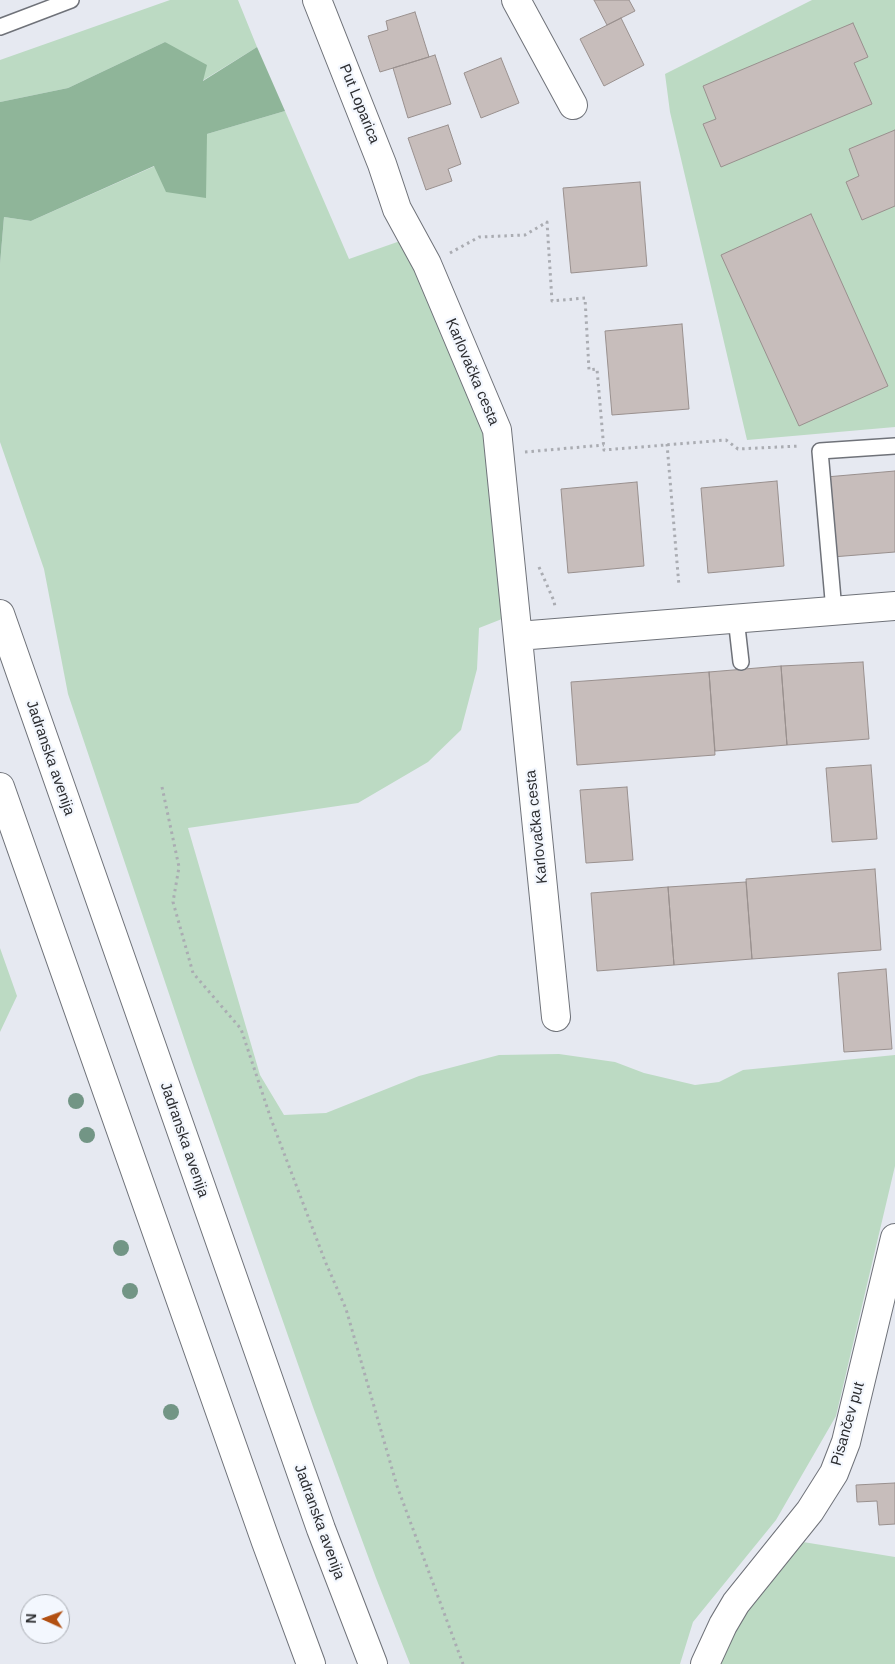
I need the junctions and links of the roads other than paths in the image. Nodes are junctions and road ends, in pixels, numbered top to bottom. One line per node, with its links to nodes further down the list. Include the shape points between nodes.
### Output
1 (71, 0): 4 (lane)
2 (317, 0): 6 (street, Put Loparica)
3 (516, 0): 5 (street)
4 (0, 27)
5 (573, 105)
6 (398, 209): 12 (street, Karlovačka cesta, via 427,264 497,430)
7 (895, 446): 9 (lane, via 820,451)
8 (895, 606): 9 (street)
9 (834, 610): 11 (street)
10 (0, 614): 18 (street, Jadranska avenija, via 321,1529)
11 (736, 618): 12 (street); 13 (lane)
12 (518, 636): 15 (street, Karlovačka cesta)
13 (741, 662)
14 (0, 787): 17 (street)
15 (556, 1017)
16 (895, 1238): 19 (street, Pisančev put, via 846,1442 834,1473 810,1511 736,1603)
17 (311, 1664)
18 (373, 1664)
19 (705, 1664)

